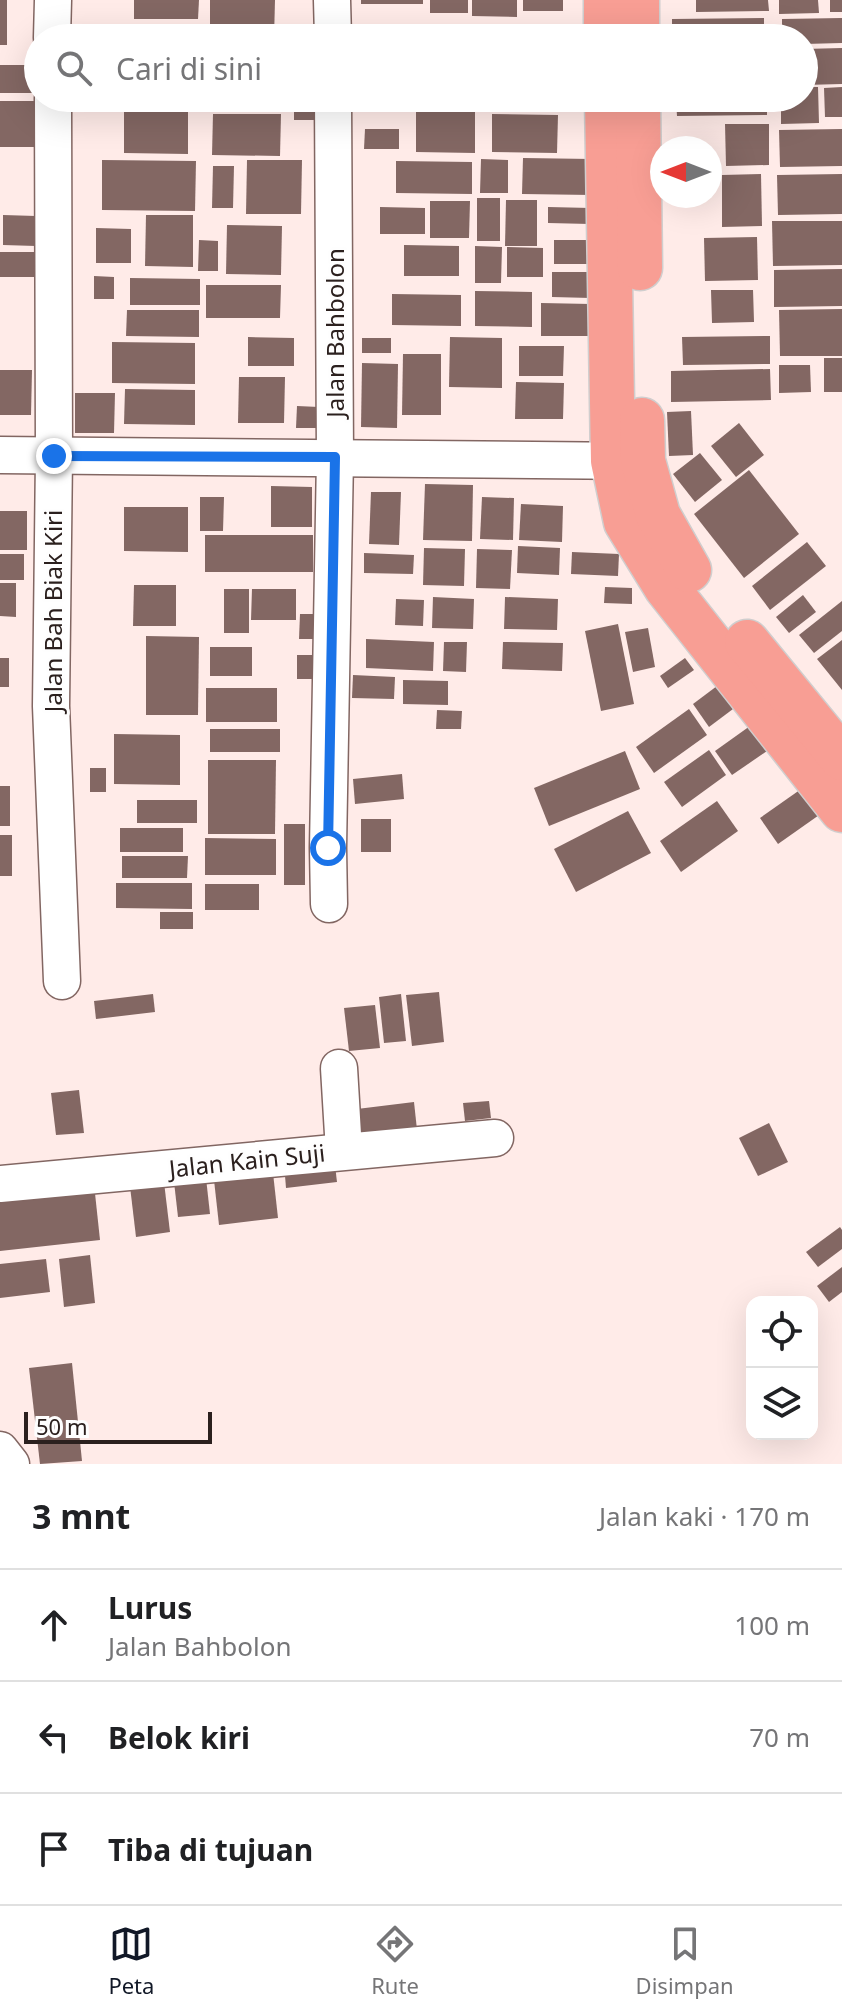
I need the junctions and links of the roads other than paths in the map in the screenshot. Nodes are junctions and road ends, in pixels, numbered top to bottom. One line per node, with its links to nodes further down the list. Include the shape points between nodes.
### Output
1 (53, 0): 5 (street)
2 (332, 0): 6 (street)
3 (606, 0): 7 (highway)
4 (637, 0): 8 (highway)
5 (52, 24)
6 (333, 24)
7 (606, 24)
8 (637, 24)
9 (53, 112): 14 (street, Jalan Bah Biak Kiri)
10 (333, 112): 15 (street, Jalan Bahbolon)
11 (608, 112): 16 (highway)
12 (638, 112): 16 (highway)
13 (0, 455): 14 (street)
14 (54, 456): 15 (street); 20 (street, Jalan Bah Biak Kiri, via 51,706)
15 (335, 457): 16 (street); 19 (street, Jalan Bahbolon)
16 (628, 461): 17 (highway, via 689,571); 18 (highway, via 626,522 666,587)
17 (842, 758)
18 (842, 810)
19 (329, 904)
20 (62, 981)
21 (339, 1068): 23 (street)
22 (495, 1138): 23 (street, Jalan Kain Suji)
23 (344, 1151): 24 (street, Jalan Kain Suji)
24 (0, 1184)
25 (0, 1450): 26 (street)
26 (11, 1464)

